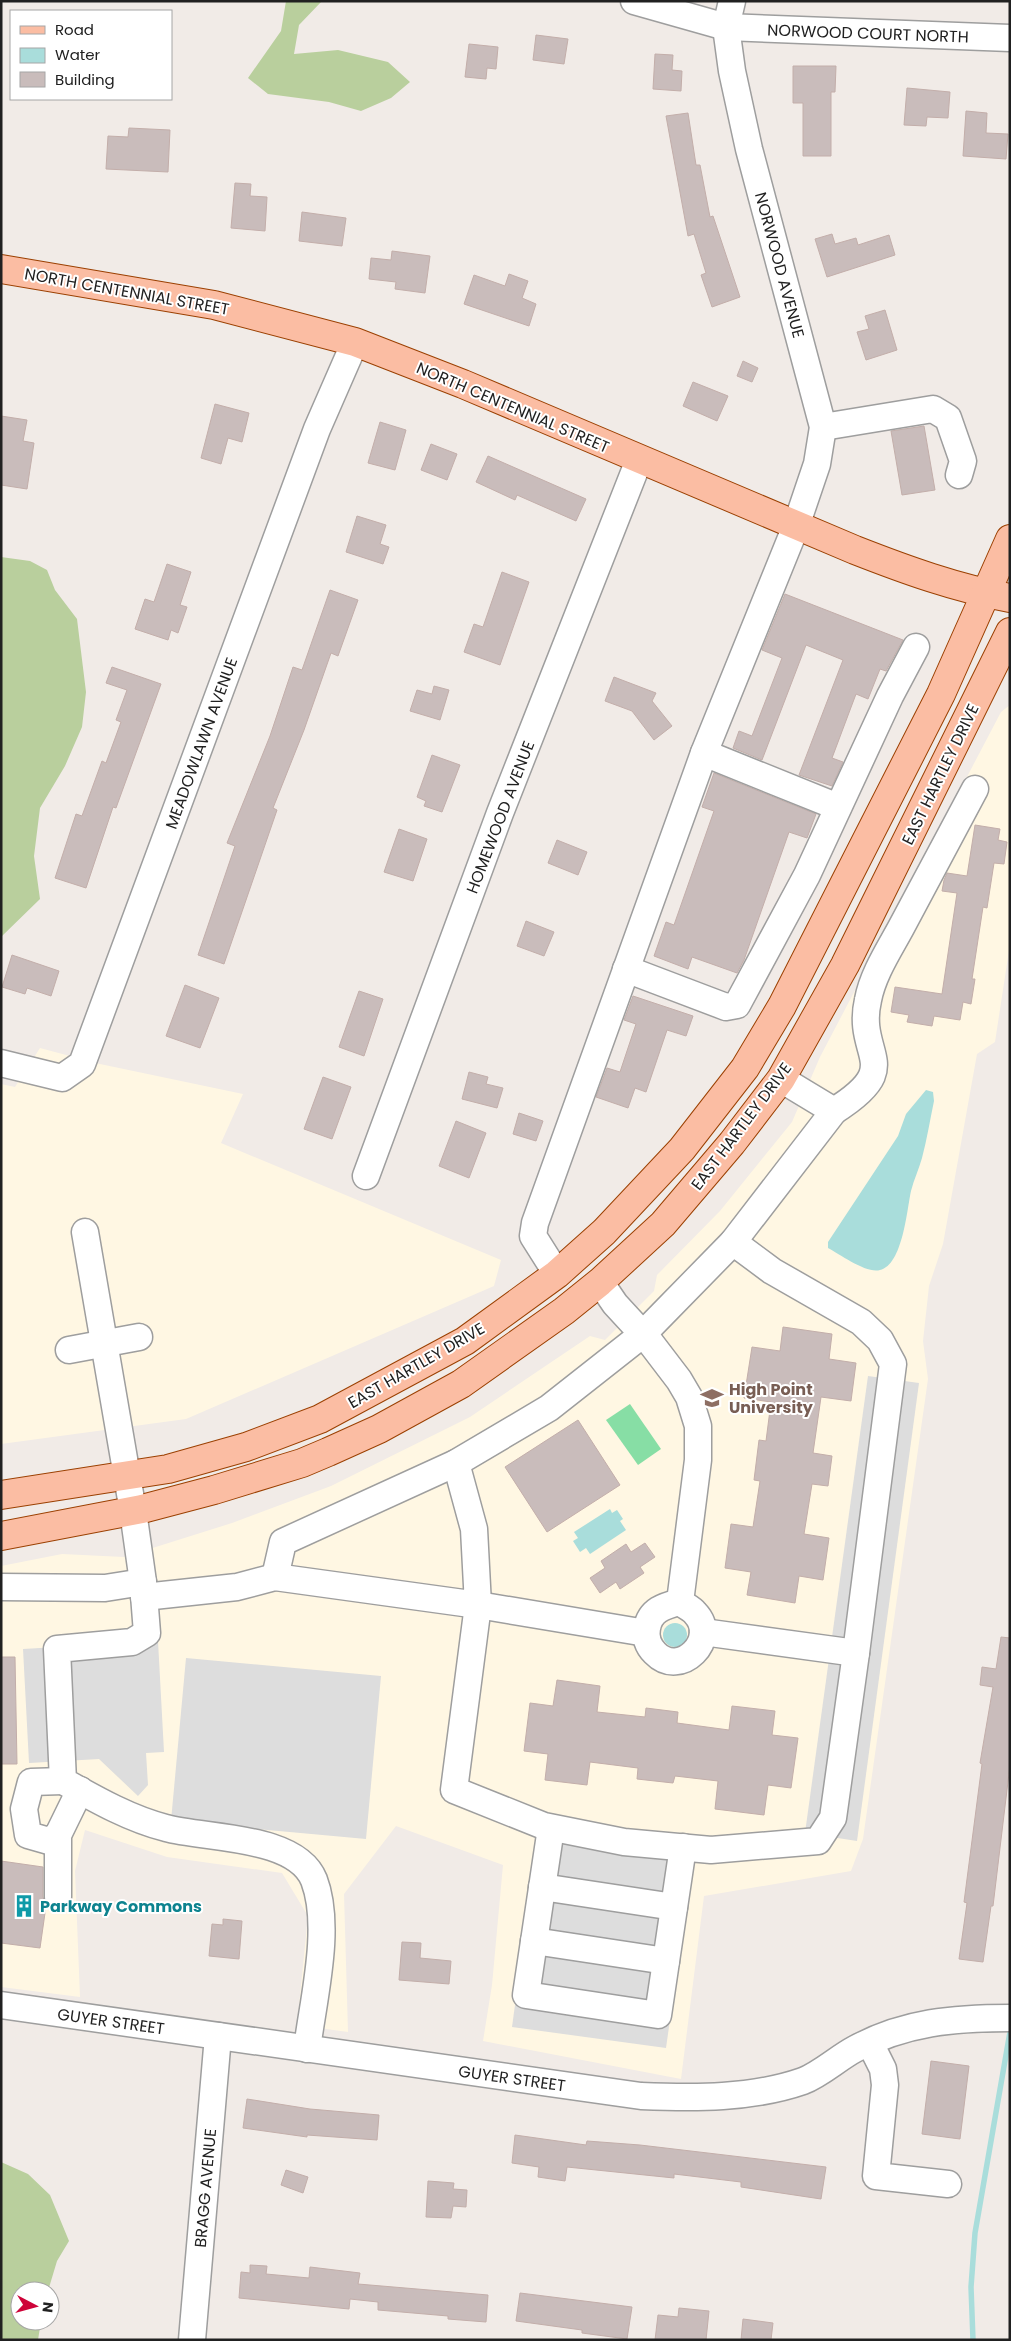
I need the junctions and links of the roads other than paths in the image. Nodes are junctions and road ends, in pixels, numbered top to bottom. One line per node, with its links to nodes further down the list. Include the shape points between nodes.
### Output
1 (634, 1): 3 (street, NORWOOD COURT NORTH)
2 (732, 1): 3 (street, NORWOOD AVENUE)
3 (726, 28): 4 (street, NORWOOD COURT NORTH); 7 (street, NORWOOD AVENUE, via 749,149)
4 (1010, 38)
5 (1, 269): 6 (main road, NORTH CENTENNIAL STREET, via 214,305)
6 (355, 342): 8 (main road, NORTH CENTENNIAL STREET, via 463,384); 20 (street, MEADOWLAWN AVENUE, via 317,429 82,1064 62,1078)
7 (823, 427): 9 (street, via 933,409 948,418 963,461); 10 (street, NORWOOD AVENUE, via 817,464)
8 (639, 460): 10 (main road, NORTH CENTENNIAL STREET); 23 (street, HOMEWOOD AVENUE, via 500,814)
9 (959, 475)
10 (796, 526): 12 (main road, NORTH CENTENNIAL STREET, via 911,572); 15 (street, NORWOOD AVENUE)
11 (1010, 539): 12 (main road, EAST HARTLEY DRIVE)
12 (998, 596): 19 (main road, EAST HARTLEY DRIVE, via 941,694 782,1006)
13 (1010, 632): 21 (main road, EAST HARTLEY DRIVE, via 844,965)
14 (916, 646): 17 (street)
15 (704, 753): 17 (street); 18 (street, NORWOOD AVENUE)
16 (975, 789): 22 (street, via 881,966 868,1000 866,1022 874,1074 866,1087)
17 (838, 807): 18 (street, via 807,875 738,1005 726,1006)
18 (626, 969): 26 (street, NORWOOD AVENUE, via 533,1236)
19 (754, 1052): 26 (main road, EAST HARTLEY DRIVE, via 682,1148 604,1232); 27 (main road, via 721,1128 601,1256 598,1266)
20 (1, 1063)
21 (781, 1079): 22 (street); 27 (main road, EAST HARTLEY DRIVE, via 732,1144 663,1224)
22 (834, 1111): 25 (street)
23 (366, 1176)
24 (84, 1232): 30 (street)
25 (733, 1242): 28 (street); 45 (street, via 772,1270 861,1322 880,1340 892,1364)
26 (557, 1274): 32 (main road, via 561,1283 558,1294 498,1337); 34 (main road, EAST HARTLEY DRIVE, via 464,1342 320,1419 246,1447 168,1469)
27 (600, 1282): 28 (street); 32 (main road, EAST HARTLEY DRIVE)
28 (642, 1334): 33 (street, via 549,1408); 41 (street, via 689,1396 698,1426 698,1460)
29 (139, 1337): 30 (street)
30 (104, 1344): 31 (street); 34 (street)
31 (69, 1350)
32 (476, 1373): 36 (main road, EAST HARTLEY DRIVE, via 378,1429 302,1463)
33 (456, 1463): 38 (street, via 283,1542); 42 (street, via 474,1529)
34 (127, 1476): 35 (main road, EAST HARTLEY DRIVE); 36 (street)
35 (1, 1495)
36 (133, 1511): 37 (main road, EAST HARTLEY DRIVE); 40 (street)
37 (1, 1536)
38 (275, 1577): 40 (street, via 237,1587); 42 (street)
39 (1, 1586): 40 (street)
40 (143, 1589): 46 (street, via 147,1633 132,1642 57,1649)
41 (680, 1602): 43 (street, via 696,1613); 44 (street, via 660,1607 652,1614)
42 (478, 1605): 44 (street); 47 (street, via 454,1790)
43 (703, 1632): 44 (street, via 692,1656 674,1661 658,1656 650,1648); 45 (street)
44 (646, 1633)
45 (856, 1653): 49 (street, via 833,1818 818,1841 711,1850)
46 (71, 1786): 48 (street); 48 (street, via 31,1782 24,1808 28,1835 49,1841); 59 (street, via 111,1807 165,1828 271,1847 297,1858 313,1879 320,1912 320,1948)
47 (551, 1828): 49 (street, via 624,1842); 50 (street)
48 (58, 1835): 51 (street)
49 (683, 1847): 52 (street)
50 (542, 1887): 52 (street); 53 (street)
51 (58, 1896)
52 (674, 1907): 54 (street)
53 (534, 1941): 54 (street); 54 (street, via 526,1995 658,2015)
54 (666, 1961)
55 (1, 2005): 57 (street, GUYER STREET)
56 (1010, 2018): 58 (street, GUYER STREET, via 958,2018 901,2029)
57 (218, 2036): 59 (street, GUYER STREET); 61 (street, BRAGG AVENUE)
58 (870, 2043): 59 (street, GUYER STREET, via 804,2081 757,2093 698,2098 641,2096); 60 (street, via 882,2069 885,2085 876,2176)
59 (307, 2049)
60 (948, 2184)
61 (192, 2340)

